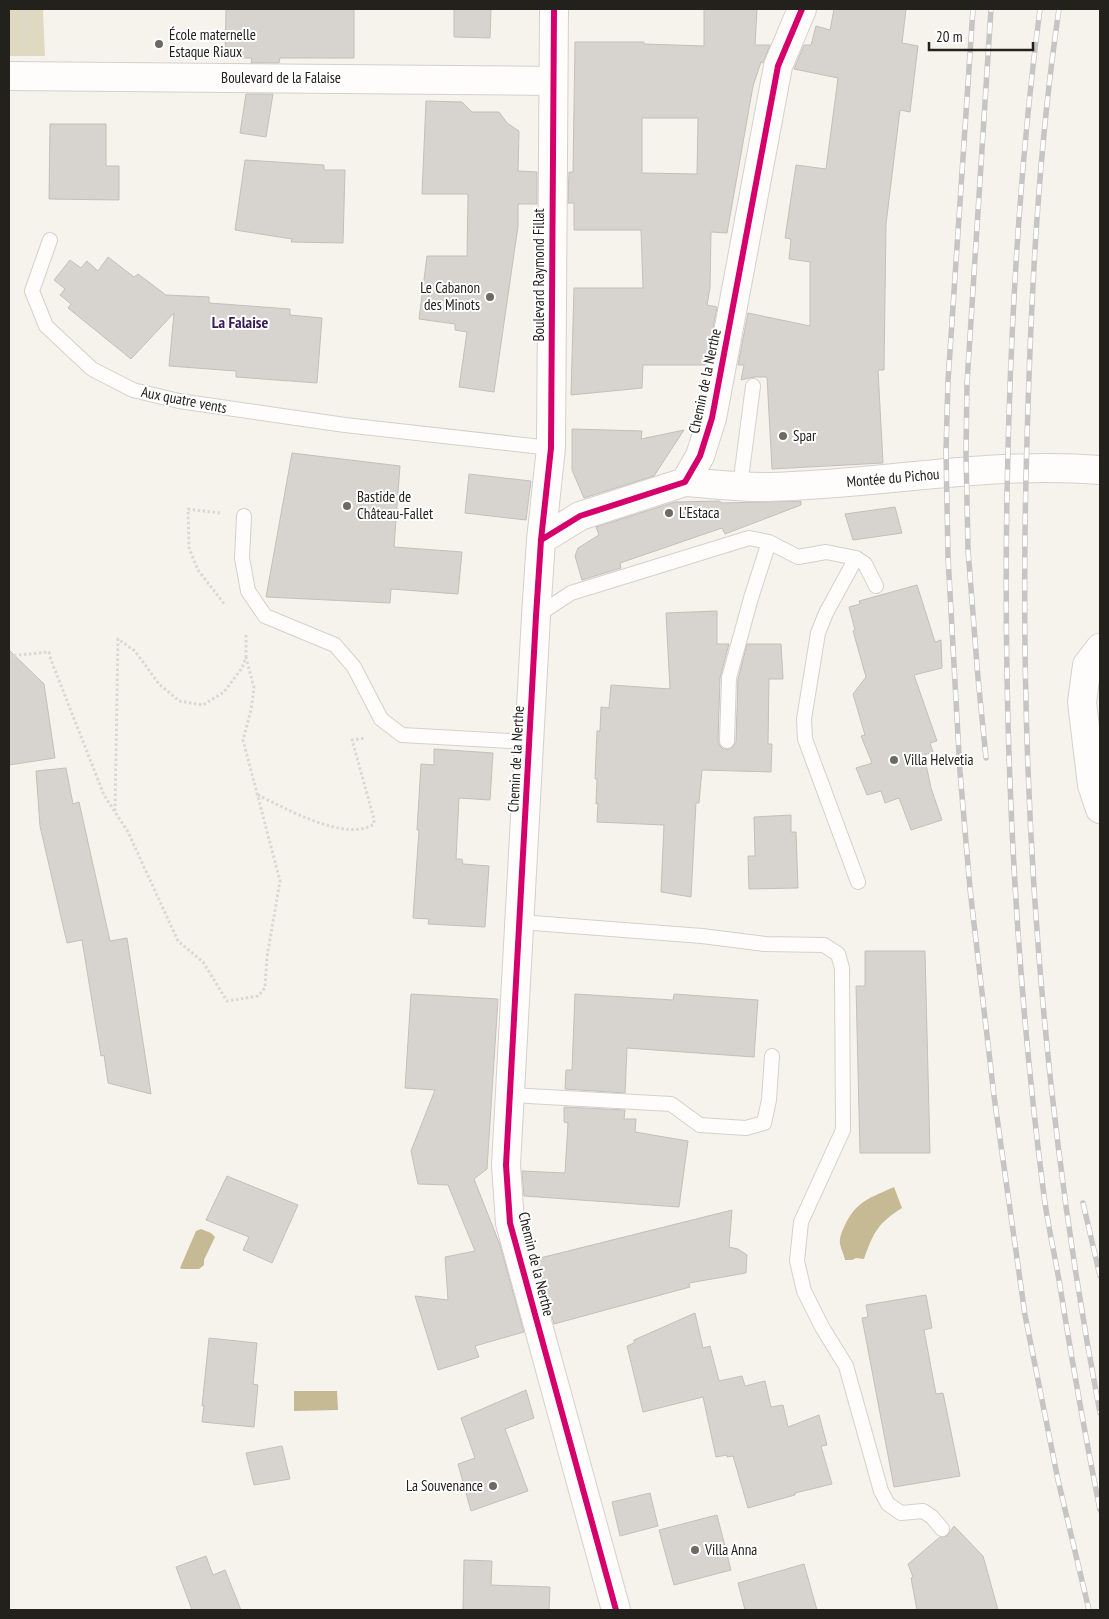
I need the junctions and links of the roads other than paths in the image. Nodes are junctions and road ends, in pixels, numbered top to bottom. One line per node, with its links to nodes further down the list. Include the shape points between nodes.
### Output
1 (554, 9): 4 (street, Boulevard Raymond Fillat)
2 (802, 9): 9 (street, Chemin de la Nerthe, via 778,66 712,418 700,456)
3 (9, 76): 4 (street, Boulevard de la Falaise)
4 (553, 81): 7 (street, Boulevard Raymond Fillat)
5 (50, 240): 7 (lane, Aux quatre vents, via 32,292 46,326 92,369 133,390 179,401 345,425)
6 (753, 386): 10 (lane)
7 (551, 448): 12 (street, Boulevard Raymond Fillat)
8 (1100, 470): 10 (street, Montée du Pichou, via 1053,467 769,487)
9 (686, 482): 10 (street, Montée du Pichou); 12 (street, via 580,516)
10 (740, 486)
11 (244, 516): 19 (lane, via 242,558 248,591 265,616 334,645 354,667 381,718 402,735)
12 (541, 540): 16 (street, Chemin de la Nerthe)
13 (769, 542): 14 (lane, via 798,557 826,552); 16 (lane, via 749,538 571,593); 18 (lane, via 729,678)
14 (856, 558): 15 (lane, via 865,564); 21 (lane, via 818,633 804,719 805,739)
15 (876, 586)
16 (536, 616): 19 (street, Chemin de la Nerthe)
17 (1100, 648): 20 (street, via 1087,665 1082,702 1092,785)
18 (727, 741)
19 (529, 742): 22 (street, Chemin de la Nerthe)
20 (1100, 809)
21 (858, 882)
22 (520, 922): 24 (street, Chemin de la Nerthe); 25 (lane, via 765,944 824,945 838,954 842,968 843,1130 801,1222 797,1261 804,1291 846,1366 881,1491 888,1504 901,1514 924,1511)
23 (772, 1056): 24 (lane, via 764,1123 746,1128 700,1125 671,1104)
24 (511, 1095): 26 (street, Chemin de la Nerthe, via 506,1165 510,1223)
25 (942, 1529)
26 (616, 1610)

